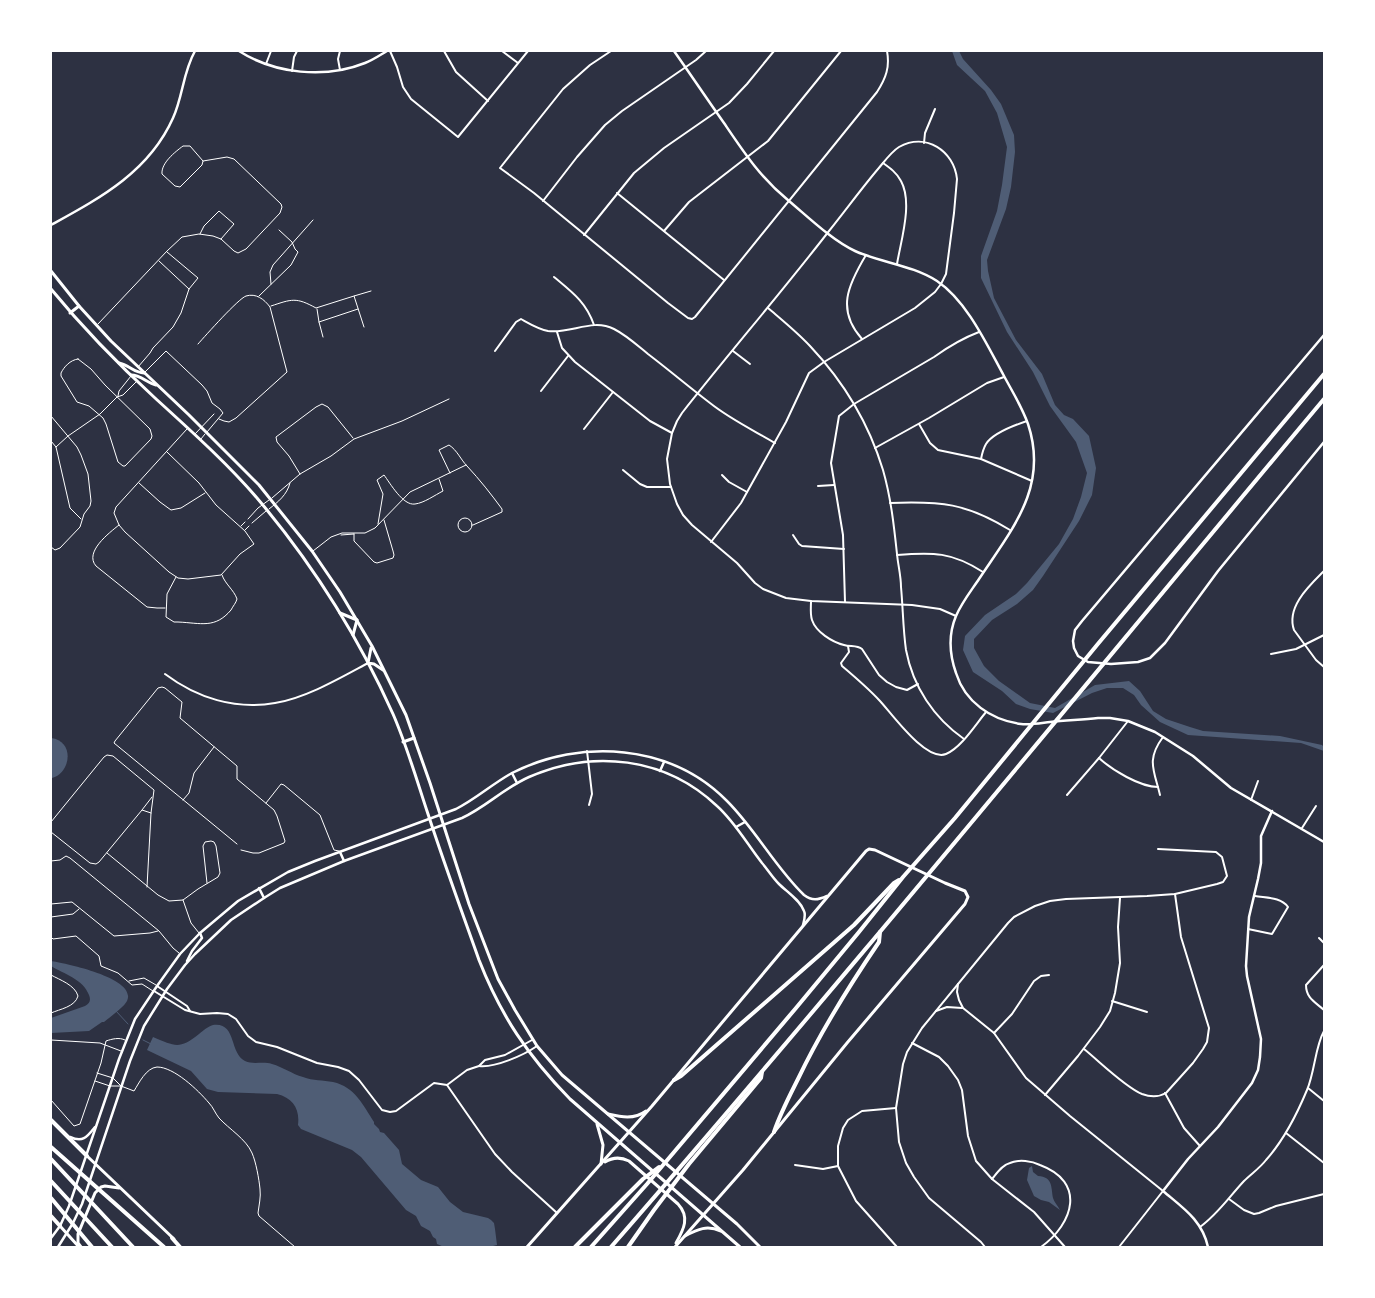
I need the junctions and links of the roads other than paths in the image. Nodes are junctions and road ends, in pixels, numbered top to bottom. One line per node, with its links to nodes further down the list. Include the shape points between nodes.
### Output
1 (195, 51): 33 (street, via 173,118 148,157 113,189)
2 (239, 51): 18 (street)
3 (271, 51): 18 (street)
4 (297, 51): 21 (street)
5 (340, 51): 20 (street)
6 (387, 51): 20 (street, via 365,63)
7 (390, 51): 22 (street, via 406,93 458,137)
8 (444, 51): 22 (street, via 456,72)
9 (502, 51): 17 (street)
10 (528, 51): 17 (street)
11 (610, 51): 30 (street, via 563,89 500,168)
12 (674, 51): 19 (street)
13 (706, 51): 19 (street)
14 (774, 51): 24 (street, via 734,99)
15 (841, 51): 26 (street, via 768,141)
16 (888, 51): 31 (street, via 888,69 877,92)
17 (518, 63): 22 (street)
18 (266, 64): 21 (street)
19 (686, 67): 24 (street); 30 (street, via 605,125)
20 (340, 70): 21 (street)
21 (292, 71)
22 (488, 101)
23 (935, 108): 25 (street, via 925,133)
24 (716, 112): 26 (street); 29 (street, via 654,155)
25 (924, 143): 28 (street, via 902,146); 49 (street, via 933,145 945,153 955,166 957,179 947,267)
26 (747, 158): 31 (street, via 759,174); 35 (street, via 689,202)
27 (204, 161): 27 (lane, via 180,187 175,186 162,174 163,165 183,146 190,146); 39 (lane, via 234,159 281,204 282,208 246,249 234,251)
28 (883, 163): 36 (street); 44 (street, via 902,182 906,201)
29 (617, 193): 35 (street); 38 (street)
30 (543, 201): 38 (street)
31 (789, 201): 36 (street); 47 (street)
32 (313, 220): 40 (lane)
33 (51, 225)
34 (279, 230): 40 (lane)
35 (664, 231): 47 (street)
36 (828, 233): 42 (street, via 852,250); 58 (street)
37 (200, 234): 39 (lane); 39 (lane, via 204,226 219,211 234,224); 41 (lane, via 182,237)
38 (584, 235): 47 (street, via 690,318 695,317)
39 (221, 239)
40 (292, 242): 48 (lane, via 273,265 270,272); 48 (lane, via 298,252 291,265)
41 (167, 251): 43 (lane); 51 (lane, via 198,278)
42 (866, 256): 44 (street); 69 (street, via 852,279 847,302 850,320)
43 (158, 261): 51 (lane); 63 (lane)
44 (897, 264): 49 (street)
45 (51, 271): 55 (main road)
46 (554, 277): 62 (street, via 586,307)
47 (724, 280)
48 (271, 284): 53 (lane)
49 (941, 284): 66 (street, via 960,302); 69 (street, via 915,308)
50 (51, 289): 60 (main road)
51 (189, 289): 77 (lane, via 173,327)
52 (371, 291): 54 (lane)
53 (259, 296): 56 (lane); 70 (lane, via 246,296 238,302)
54 (354, 296): 57 (lane); 59 (lane)
55 (79, 306): 60 (main road); 63 (main road)
56 (270, 306): 57 (lane, via 297,300); 94 (lane, via 287,372 236,418 229,422)
57 (316, 308): 61 (lane)
58 (768, 308): 72 (street); 75 (street)
59 (358, 309): 61 (lane); 64 (lane)
60 (70, 312): 74 (main road)
61 (318, 322): 68 (lane)
62 (594, 325): 65 (street); 86 (street, via 610,327 626,337)
63 (96, 326): 77 (main road)
64 (364, 327)
65 (557, 332): 71 (street, via 540,329 521,319); 73 (street, via 562,348)
66 (979, 332): 81 (street); 90 (street, via 946,348)
67 (1324, 335): 107 (street, via 1075,630 1073,641 1078,656 1088,662 1108,664 1138,662 1150,658 1165,643 1218,571)
68 (323, 337)
69 (862, 339): 75 (street)
70 (198, 344)
71 (495, 351)
72 (733, 351): 76 (street); 86 (street)
73 (568, 356): 84 (street); 85 (street)
74 (117, 362): 78 (main road, via 133,371); 80 (main road)
75 (824, 362): 90 (street); 108 (street, via 806,376)
76 (750, 364)
77 (138, 367): 78 (main road)
78 (144, 373): 83 (main road); 94 (lane, via 166,350 207,391 212,403 223,413)
79 (1324, 374): 218 (highway, via 955,818)
80 (131, 375): 82 (main road); 83 (main road, via 139,376); 87 (lane)
81 (1004, 377): 95 (street); 96 (street, via 987,383)
82 (137, 381): 87 (lane, via 123,395); 98 (main road)
83 (158, 386): 97 (main road)
84 (541, 391)
85 (613, 392): 99 (street); 101 (street, via 650,421)
86 (698, 393): 101 (street, via 677,421); 108 (street, via 731,418)
87 (117, 397): 91 (lane); 91 (lane, via 81,361 74,360 67,365 61,376 75,399); 91 (lane, via 152,432 151,439 128,464 123,466 118,462 106,424)
88 (449, 399): 104 (lane, via 402,421)
89 (1324, 399): 234 (highway)
90 (854, 404): 110 (street); 122 (street, via 837,420 831,463)
91 (100, 414): 103 (lane)
92 (214, 414): 97 (lane)
93 (51, 416): 103 (lane)
94 (219, 419): 100 (lane)
95 (1027, 421): 112 (street, via 1008,428 987,442); 119 (street, via 1034,455)
96 (919, 424): 110 (street); 112 (street, via 934,448)
97 (202, 427): 100 (main road); 102 (lane)
98 (188, 429): 102 (main road); 111 (lane)
99 (584, 430)
100 (207, 432): 105 (lane); 127 (main road, via 248,472)
101 (672, 433): 124 (street, via 667,464)
102 (195, 434): 105 (main road)
103 (68, 436): 109 (lane); 133 (lane, via 81,455 90,483 90,506)
104 (354, 439): 116 (lane); 116 (lane, via 328,407 322,404 316,407 276,437)
105 (200, 440): 131 (main road)
106 (51, 441): 109 (lane)
107 (1324, 442)
108 (775, 443): 126 (street)
109 (56, 447): 133 (lane, via 70,508)
110 (875, 448): 129 (street)
111 (167, 452): 120 (lane); 125 (lane)
112 (982, 459): 119 (street)
113 (466, 465): 115 (lane); 115 (lane, via 449,445 439,450); 140 (lane, via 502,509 502,512)
114 (623, 470): 124 (street, via 647,487)
115 (450, 473): 118 (lane)
116 (300, 474): 121 (lane)
117 (722, 475): 126 (street)
118 (438, 479): 128 (lane, via 410,492); 128 (lane, via 443,491 416,504)
119 (1032, 481): 143 (street, via 1024,508)
120 (139, 483): 125 (lane, via 171,510 181,508); 138 (lane, via 114,510)
121 (290, 483): 127 (lane); 130 (lane, via 285,495)
122 (834, 485): 123 (street); 149 (street)
123 (818, 486)
124 (670, 487): 147 (street, via 683,515)
125 (206, 492): 142 (lane, via 219,509)
126 (747, 492): 147 (street)
127 (271, 499): 130 (main road); 131 (lane)
128 (403, 499): 135 (lane); 139 (lane, via 384,475 377,480 383,494)
129 (890, 503): 143 (street, via 938,502 965,508 984,515); 151 (street)
130 (275, 504): 132 (lane); 150 (main road)
131 (262, 505): 132 (main road); 134 (lane)
132 (267, 511): 137 (lane); 160 (main road, via 299,551)
133 (82, 519): 148 (lane, via 82,525 60,548 55,550)
134 (248, 519)
135 (384, 520): 139 (lane); 145 (lane, via 393,558 374,562 354,541)
136 (245, 522): 142 (lane)
137 (252, 523)
138 (119, 525): 155 (lane); 159 (lane, via 97,547 92,555 93,561 147,606)
139 (378, 525): 145 (lane, via 365,533)
140 (472, 525): 140 (lane, via 470,520 465,518 460,520 458,525 460,530 465,532 470,530)
141 (249, 526): 144 (lane)
142 (240, 527): 144 (lane)
143 (1010, 530): 153 (street)
144 (245, 531): 154 (lane, via 254,544 240,554)
145 (354, 534): 150 (lane, via 330,537)
146 (793, 535): 149 (street, via 802,546)
147 (711, 542): 156 (street, via 763,589 786,598)
148 (51, 547)
149 (844, 549): 157 (street)
150 (312, 551): 162 (main road)
151 (897, 555): 153 (street, via 931,552 953,557); 158 (street)
152 (1324, 571): 165 (street, via 1308,588 1294,611 1294,630)
153 (983, 572): 161 (street)
154 (222, 575): 155 (lane, via 188,579); 159 (lane, via 237,599 235,605 218,622 174,622 166,617)
155 (176, 576): 159 (lane, via 167,594)
156 (811, 601): 157 (street); 167 (street, via 811,616 815,625 828,637)
157 (845, 602): 158 (street)
158 (902, 604): 161 (street, via 940,609); 173 (street, via 906,650)
159 (166, 608)
160 (340, 614): 162 (main road); 163 (main road)
161 (956, 616): 174 (street, via 950,634 955,672 970,698)
162 (357, 620): 163 (main road); 166 (main road)
163 (353, 635): 169 (main road)
164 (1324, 635): 165 (street)
165 (1305, 645): 168 (street, via 1296,650); 170 (street)
166 (372, 646): 169 (main road); 171 (main road)
167 (848, 646): 173 (street, via 862,649 879,675 896,687 907,690); 178 (street, via 849,652 841,663 842,666 877,698 908,733 932,753 945,754 952,751)
168 (1271, 654)
169 (368, 663): 171 (main road); 172 (street, via 298,697 260,704 214,700 189,690); 179 (main road)
170 (1324, 667)
171 (384, 671): 176 (main road, via 406,715)
172 (166, 674)
173 (918, 684): 178 (street, via 930,708 951,730)
174 (986, 712): 175 (street, via 1006,721 1023,724 1110,718); 178 (street)
175 (1128, 721): 177 (street, via 1148,728); 182 (street)
176 (414, 738): 179 (main road); 201 (main road)
177 (1164, 738): 189 (street, via 1154,750 1152,763); 194 (street, via 1193,756 1227,785)
178 (964, 739)
179 (403, 742): 202 (main road)
180 (215, 747): 193 (lane, via 194,773 189,793); 193 (lane, via 180,718 182,702 162,687 158,688 115,741 116,745); 195 (lane, via 237,766 237,779)
181 (587, 751): 183 (street); 184 (street, via 633,753); 186 (street, via 564,754)
182 (1099, 758): 189 (street, via 1119,773 1147,786); 190 (street)
183 (588, 761): 185 (street, via 627,762); 188 (street, via 574,762); 196 (street, via 592,794)
184 (664, 762): 185 (street); 204 (street, via 711,787)
185 (660, 771): 206 (street, via 691,786 709,799)
186 (512, 773): 188 (street); 201 (street, via 465,804)
187 (1258, 781): 194 (street)
188 (517, 782): 205 (street, via 480,809)
189 (1158, 786): 192 (street)
190 (1067, 795)
191 (153, 796): 198 (lane); 200 (lane); 203 (lane, via 152,788 113,756 107,755)
192 (1160, 796)
193 (183, 800): 211 (lane)
194 (1251, 800): 199 (street)
195 (265, 803): 213 (lane, via 277,816 284,843 259,853); 214 (lane, via 281,784 284,785 320,815 334,850)
196 (590, 805)
197 (1316, 806): 208 (street)
198 (142, 810): 200 (lane); 215 (lane)
199 (1272, 811): 208 (street); 224 (street, via 1262,836 1261,863)
200 (151, 813): 220 (lane)
201 (440, 815): 202 (street); 205 (main road)
202 (429, 818): 207 (main road); 214 (street)
203 (51, 822)
204 (745, 822): 206 (street); 223 (street, via 804,895 816,900)
205 (443, 824): 207 (street); 261 (main road, via 469,904 498,979)
206 (736, 827): 231 (street, via 772,876 802,907 805,914)
207 (433, 828): 217 (street); 264 (main road, via 488,983)
208 (1302, 828): 210 (street)
209 (51, 832): 215 (lane, via 90,863 99,862)
210 (1324, 842)
211 (237, 844)
212 (1158, 849): 222 (street, via 1211,851 1222,857 1228,876 1223,882)
213 (241, 850)
214 (340, 852): 217 (street); 221 (street, via 297,868)
215 (107, 853): 220 (lane)
216 (51, 861): 233 (lane, via 66,856 70,858)
217 (344, 861): 225 (street)
218 (903, 877): 276 (highway, via 846,932); 301 (highway)
219 (208, 883): 219 (lane, via 220,873 216,846 210,840 205,842 203,848); 227 (lane)
220 (147, 887): 227 (lane, via 167,900)
221 (259, 888): 225 (street); 235 (street, via 222,913)
222 (1175, 894): 226 (street); 282 (street, via 1181,937 1209,1028 1203,1049)
223 (827, 896): 231 (main road); 292 (main road, via 869,849 967,892 968,897 965,904)
224 (1255, 896): 232 (street); 232 (street, via 1276,899 1288,907 1272,934)
225 (264, 898): 241 (street, via 227,923)
226 (1120, 898): 245 (street, via 1050,901 1030,908 1008,923); 250 (street, via 1120,963)
227 (183, 900): 235 (lane, via 191,923)
228 (51, 904): 229 (lane, via 72,902)
229 (80, 909): 230 (lane, via 73,914); 233 (lane, via 114,936)
230 (51, 917)
231 (803, 925): 276 (main road)
232 (1247, 929): 297 (street, via 1247,976 1261,1039 1258,1070 1249,1088)
233 (159, 931): 239 (lane)
234 (880, 932): 272 (highway); 292 (highway, via 879,942 839,1004 810,1056 779,1116)
235 (200, 933): 239 (street); 241 (street, via 202,938)
236 (51, 937): 244 (lane, via 53,939 76,936 99,956 101,966 118,973)
237 (1319, 938): 238 (street)
238 (1324, 943)
239 (180, 954): 246 (street)
240 (1324, 964): 252 (street, via 1306,985 1306,992)
241 (185, 965): 248 (street)
242 (1050, 975): 258 (street, via 1041,976 1034,981 1012,1014)
243 (51, 976): 256 (lane, via 62,980 78,994 75,1002)
244 (129, 982): 246 (lane, via 144,978); 247 (lane, via 142,984)
245 (958, 984): 251 (street, via 957,992); 254 (street)
246 (157, 986): 247 (street); 248 (street)
247 (153, 991): 249 (street); 260 (street, via 138,1014)
248 (165, 991): 249 (street); 253 (street, via 187,1006)
249 (162, 996): 253 (street); 280 (street, via 144,1026)
250 (1112, 1001): 255 (street); 266 (street, via 1110,1011)
251 (963, 1008): 254 (street, via 947,1007); 258 (street)
252 (1324, 1010)
253 (190, 1011): 278 (street, via 200,1014 228,1014 236,1019 248,1036 256,1042 349,1071 382,1110 396,1111 434,1083)
254 (935, 1012): 262 (street)
255 (1147, 1012)
256 (51, 1013)
257 (1324, 1031): 281 (street)
258 (994, 1033): 283 (street, via 1026,1078)
259 (51, 1040): 263 (lane); 275 (lane)
260 (126, 1040): 263 (lane, via 114,1038 106,1041); 267 (street)
261 (532, 1040): 264 (street); 265 (main road)
262 (912, 1043): 287 (street, via 903,1064); 307 (street, via 939,1057 958,1080 962,1090 968,1136 976,1161)
263 (104, 1045): 267 (lane); 273 (lane)
264 (524, 1046): 268 (main road); 269 (street)
265 (537, 1046): 268 (street); 288 (main road, via 562,1075)
266 (1084, 1048): 282 (street, via 1137,1092 1152,1096); 283 (street)
267 (122, 1052): 274 (street)
268 (528, 1052): 270 (street); 290 (main road, via 553,1081)
269 (505, 1054): 270 (street); 271 (street, via 488,1058)
270 (506, 1061): 271 (street, via 485,1067)
271 (479, 1066): 278 (street, via 467,1070)
272 (763, 1070): 337 (highway); 338 (highway, via 761,1078 689,1164)
273 (97, 1074): 274 (lane); 277 (lane)
274 (113, 1078): 279 (street); 280 (lane)
275 (51, 1080)
276 (674, 1080): 286 (main road)
277 (94, 1081): 279 (lane); 284 (lane, via 80,1124 74,1126)
278 (447, 1084): 315 (street, via 495,1154)
279 (110, 1086): 280 (lane); 291 (street)
280 (121, 1086): 303 (street); 333 (lane, via 134,1091 150,1069 158,1067 174,1073 199,1093 253,1154 260,1189 259,1216)
281 (1308, 1088): 285 (street); 294 (street)
282 (1165, 1094): 297 (street, via 1184,1128)
283 (1045, 1095): 310 (street)
284 (51, 1100)
285 (1324, 1102)
286 (652, 1106): 288 (main road, via 642,1114 629,1117); 293 (main road)
287 (896, 1108): 306 (street, via 862,1111 848,1120 838,1146); 343 (street, via 899,1142 914,1177 929,1198)
288 (606, 1114): 293 (main road)
289 (53, 1122): 295 (highway)
290 (597, 1122): 296 (main road); 304 (main road, via 603,1144)
291 (97, 1125): 295 (street, via 83,1139 76,1140); 299 (street)
292 (774, 1132): 314 (main road)
293 (629, 1133): 296 (main road); 314 (main road)
294 (1285, 1133): 302 (street); 313 (street, via 1265,1162 1244,1180)
295 (65, 1134): 299 (highway)
296 (620, 1143): 304 (main road); 316 (main road)
297 (1200, 1146): 310 (street)
298 (51, 1147): 331 (highway)
299 (87, 1156): 303 (main road); 318 (street, via 70,1206)
300 (51, 1159): 330 (highway)
301 (665, 1161): 335 (highway, via 643,1179); 336 (highway)
302 (1324, 1163)
303 (96, 1164): 309 (main road); 321 (street, via 82,1204)
304 (601, 1164): 315 (main road); 339 (main road, via 608,1160 624,1159 675,1200 682,1208 685,1221)
305 (795, 1165): 306 (street, via 823,1169)
306 (838, 1166): 342 (street, via 856,1201)
307 (992, 1179): 322 (street, via 1034,1212); 322 (street, via 1003,1166 1016,1161 1034,1162 1054,1172 1068,1189 1070,1200 1066,1220)
308 (51, 1181): 329 (highway)
309 (121, 1189): 325 (main road); 327 (main road, via 105,1186 95,1193 78,1234)
310 (1163, 1191): 319 (street, via 1194,1218); 346 (street)
311 (1324, 1194): 313 (street, via 1254,1214)
312 (52, 1199): 328 (highway)
313 (1229, 1199): 319 (street)
314 (713, 1204): 316 (main road); 341 (main road)
315 (557, 1214): 334 (main road)
316 (703, 1214): 320 (main road); 324 (main road)
317 (51, 1216): 318 (highway)
318 (60, 1226): 321 (main road); 323 (street)
319 (1200, 1227): 347 (street)
320 (725, 1233): 324 (main road, via 714,1228 704,1228); 340 (main road)
321 (67, 1234): 326 (street); 327 (main road)
322 (1055, 1235): 344 (street); 345 (street)
323 (52, 1236)
324 (684, 1237): 339 (main road)
325 (172, 1238): 332 (highway)
326 (58, 1247)
327 (80, 1247)
328 (92, 1247)
329 (112, 1247)
330 (133, 1247)
331 (164, 1247)
332 (181, 1247)
333 (295, 1247)
334 (527, 1247)
335 (575, 1247)
336 (591, 1247)
337 (611, 1247)
338 (628, 1247)
339 (674, 1247)
340 (740, 1247)
341 (760, 1247)
342 (897, 1247)
343 (985, 1247)
344 (1041, 1247)
345 (1065, 1247)
346 (1119, 1247)
347 (1208, 1247)

